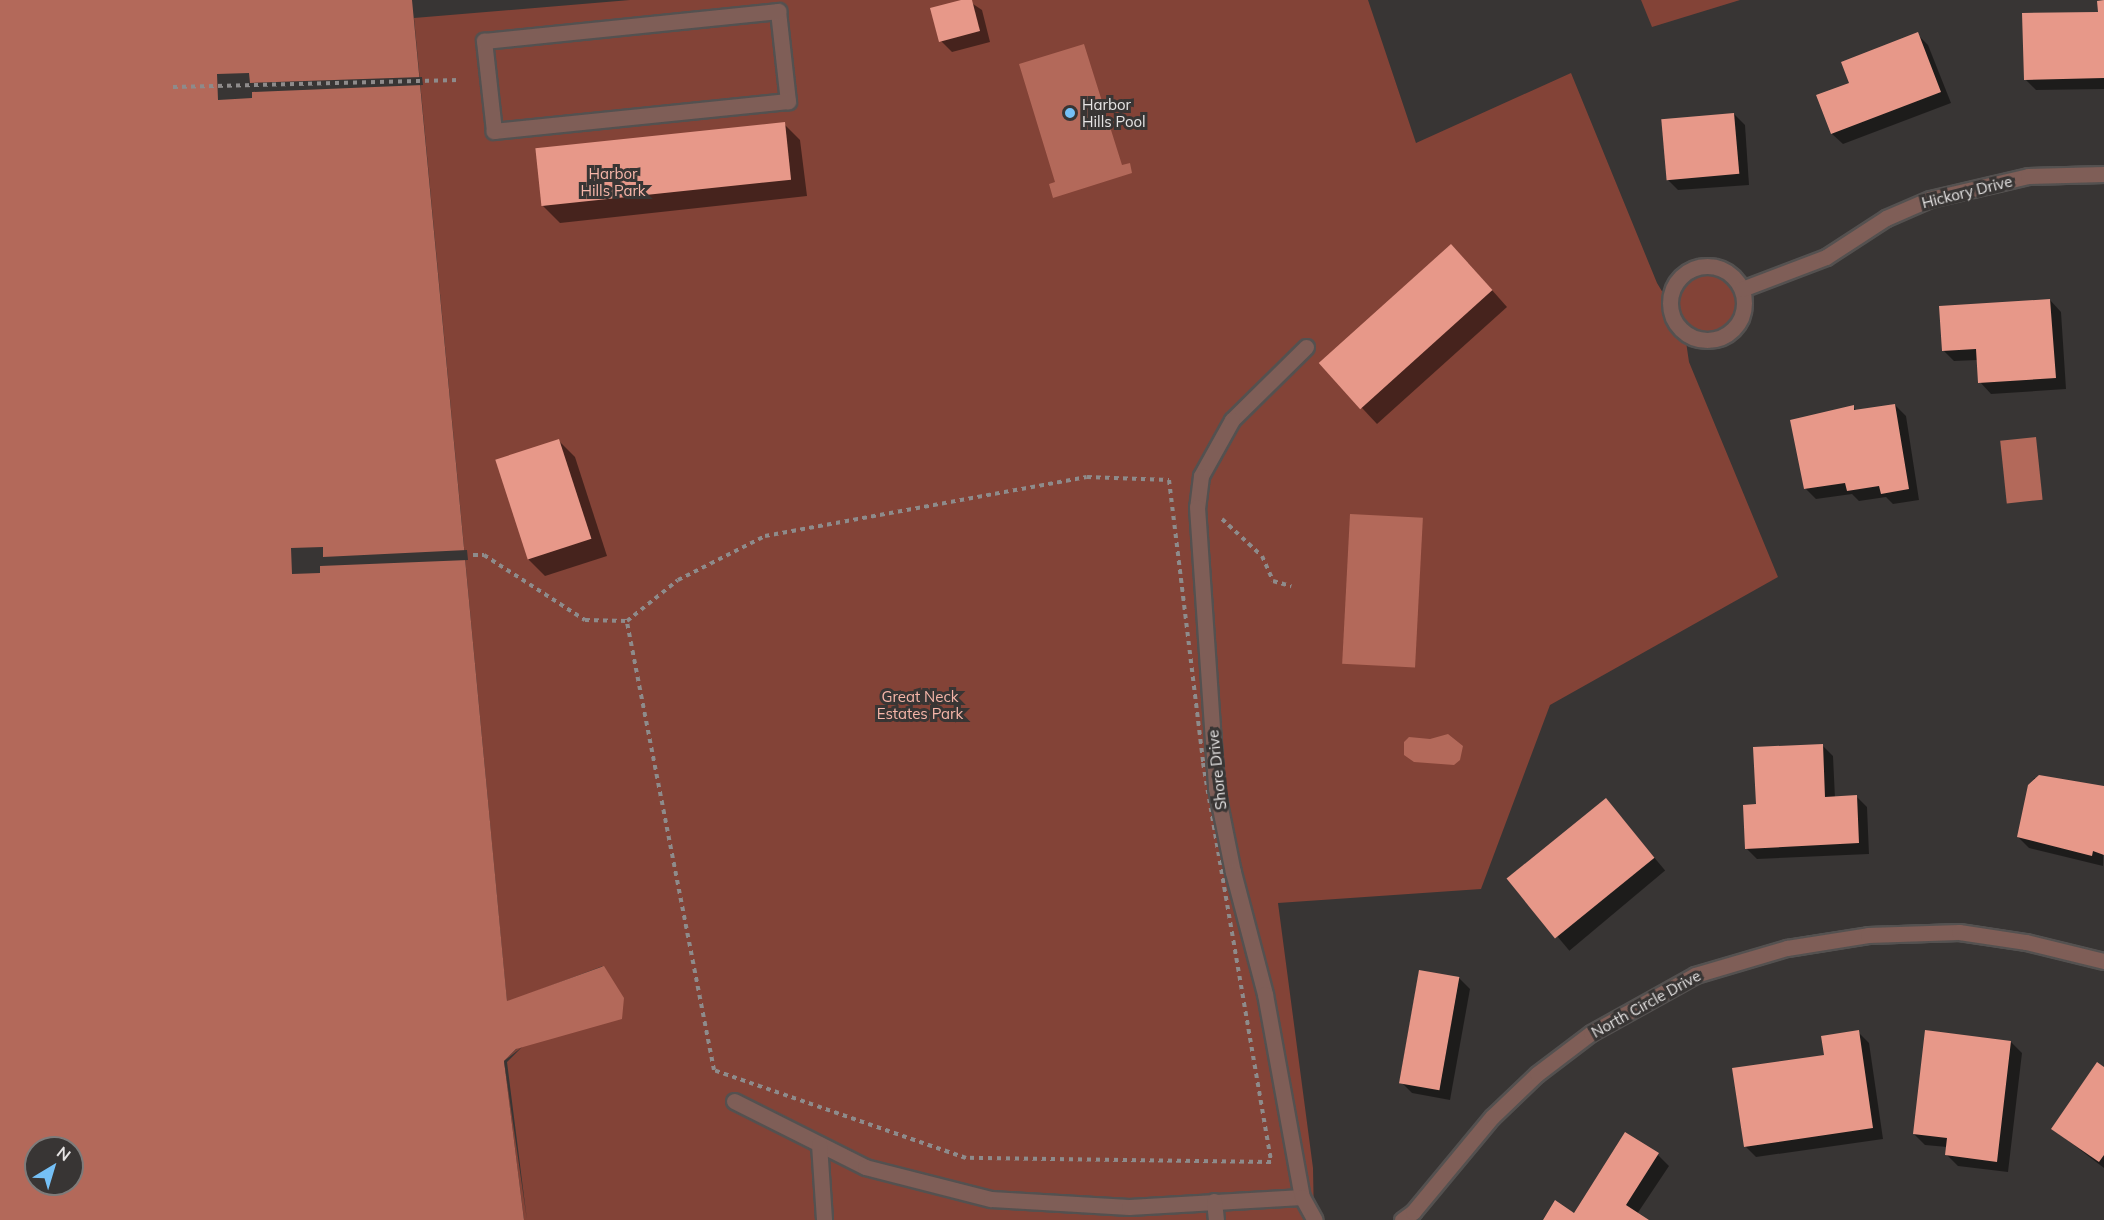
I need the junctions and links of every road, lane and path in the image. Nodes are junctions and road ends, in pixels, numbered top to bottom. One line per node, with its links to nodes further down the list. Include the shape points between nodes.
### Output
1 (778, 5): 1 (street, via 484,41 494,131 788,101)
2 (459, 80): 3 (path)
3 (173, 87)
4 (2104, 174): 5 (street, Hickory Drive, via 2028,176 1930,199 1886,218 1826,257)
5 (1742, 289): 5 (street, via 1726,270 1708,266 1689,270 1673,288 1671,313 1676,324 1696,339 1720,339 1739,324 1744,313)
6 (1306, 346): 8 (street, Shore Drive, via 1232,420 1202,476)
7 (1169, 480): 8 (path); 11 (path, via 1087,477 765,536 678,579); 11 (path, via 1203,763 1271,1162 966,1158 714,1070)
8 (1197, 507): 10 (path, via 1230,522 1262,556 1273,581); 15 (street, Shore Drive, via 1216,788 1265,994)
9 (472, 555): 11 (path, via 484,555 585,620)
10 (1291, 586)
11 (627, 621)
12 (2104, 961): 20 (street, North Circle Drive, via 2026,942 1959,932 1869,935 1787,948 1695,975 1591,1033 1537,1074 1492,1116 1413,1212)
13 (734, 1101): 14 (street)
14 (819, 1144): 16 (street, via 865,1167 991,1199 1129,1207); 17 (street)
15 (1302, 1197): 16 (street); 19 (street, Shore Drive)
16 (1215, 1201): 18 (street)
17 (824, 1220)
18 (1216, 1220)
19 (1315, 1220)
20 (1402, 1220)

